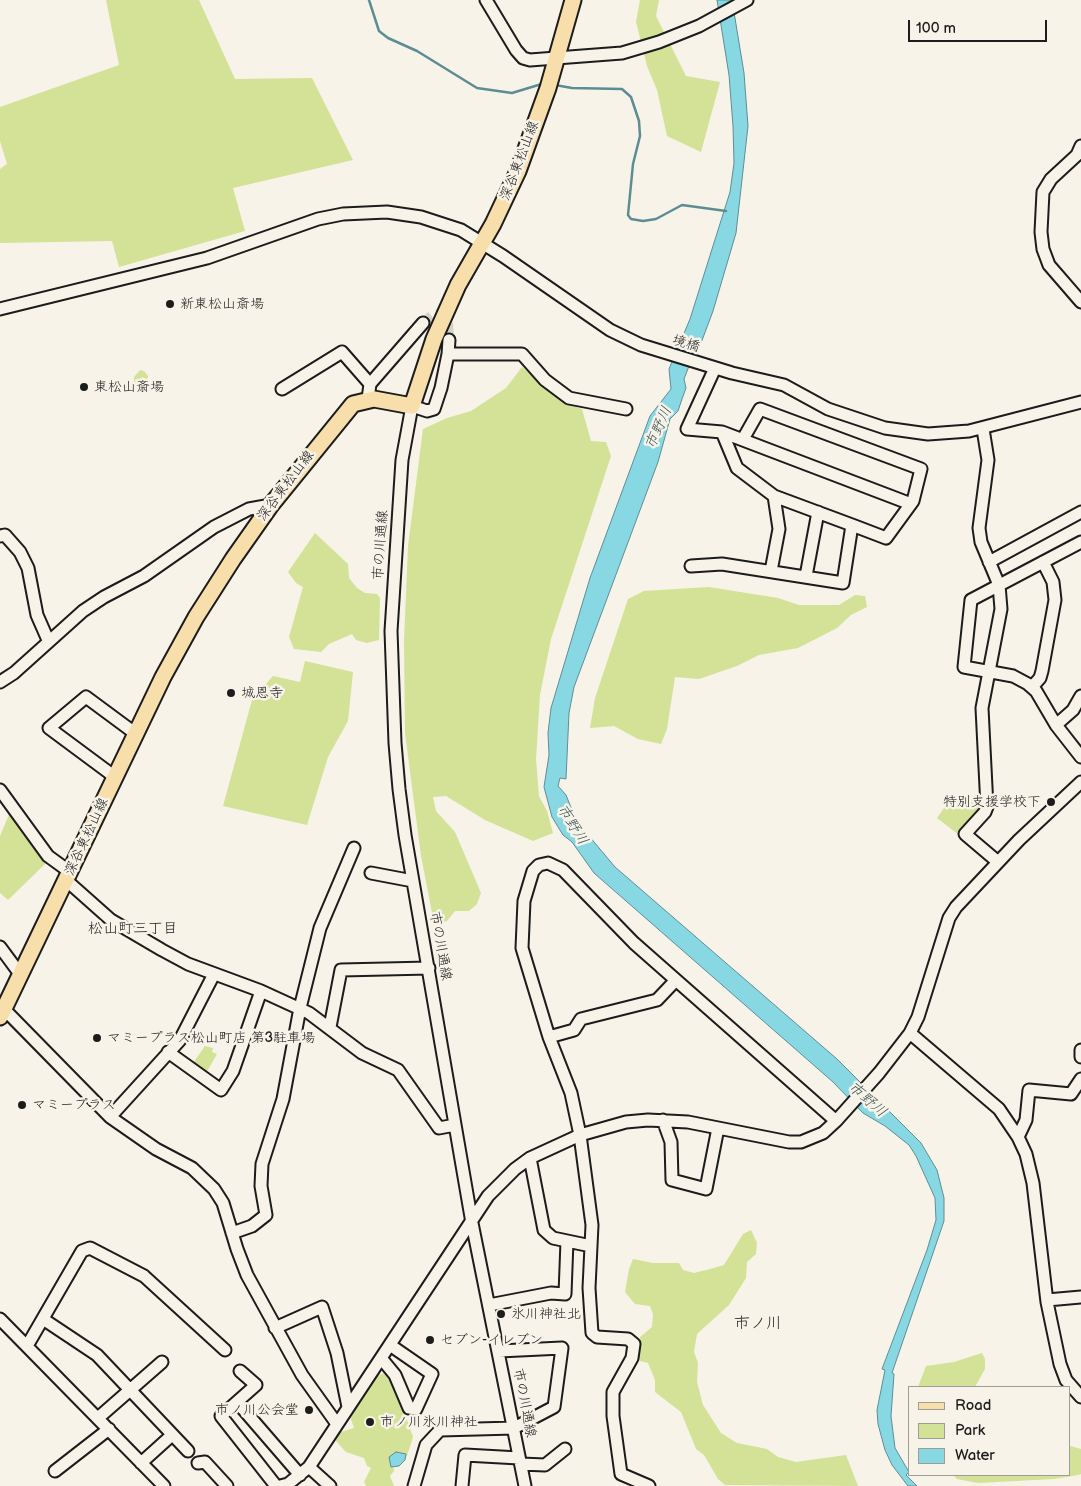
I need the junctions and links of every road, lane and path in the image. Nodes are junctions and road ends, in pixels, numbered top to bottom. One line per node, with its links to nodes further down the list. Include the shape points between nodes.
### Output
1 (486, 0): 4 (street, via 523,58)
2 (573, 0): 4 (main road, 深谷東松山線)
3 (747, 0): 4 (street, via 703,24 659,42 622,52)
4 (556, 57): 6 (main road, 深谷東松山線, via 510,190)
5 (1081, 146): 7 (street, via 1077,155 1051,180 1043,192 1041,203 1041,232 1048,265)
6 (482, 242): 8 (street, 境橋, via 454,227 421,217 387,212 343,214 318,219 206,258); 12 (street, 境橋, via 610,330 657,351); 17 (main road, 深谷東松山線, via 434,339)
7 (1081, 302)
8 (0, 309)
9 (424, 323): 13 (street)
10 (450, 340): 11 (street)
11 (448, 354): 17 (street, via 434,409 428,411); 18 (street, via 522,354 545,380 569,398)
12 (711, 367): 19 (street, 境橋, via 784,385 828,409 885,428 928,434); 20 (street, via 687,428)
13 (370, 384): 14 (street, via 342,352); 15 (street)
14 (282, 389)
15 (368, 399): 17 (main road); 24 (main road, 深谷東松山線, via 353,404 347,410)
16 (1081, 402): 19 (street, 境橋)
17 (412, 406): 51 (street, 市の川通線, via 402,468 391,631 395,743)
18 (626, 410)
19 (983, 429): 30 (street, via 988,460 979,528 980,542)
20 (722, 432): 21 (street); 22 (street, via 737,468)
21 (743, 439): 23 (street); 23 (street, via 760,409 922,469)
22 (774, 496): 25 (street); 33 (street, via 779,529)
23 (911, 504): 27 (street, via 886,538)
24 (271, 505): 36 (street, via 248,509 214,527 144,576 100,600); 42 (main road, 深谷東松山線, via 196,617)
25 (818, 512): 27 (street); 34 (street)
26 (1081, 512): 30 (street)
27 (852, 525): 34 (street, via 843,583)
28 (0, 536): 36 (street, via 5,535 20,552 28,568 37,615)
29 (1081, 542): 31 (street)
30 (989, 562): 35 (street)
31 (1042, 562): 35 (street); 39 (street, via 1053,582 1055,600 1042,671)
32 (691, 566): 33 (street, via 722,564)
33 (771, 571): 34 (street)
34 (806, 576)
35 (999, 585): 37 (street, via 1001,609); 37 (street, via 970,602 964,667)
36 (48, 640): 38 (street, via 20,668)
37 (989, 672): 39 (street, via 1021,679); 48 (street, via 982,720 987,806 965,834)
38 (0, 682)
39 (1032, 687): 41 (street)
40 (1081, 696): 41 (street, via 1073,710)
41 (1056, 725): 43 (street)
42 (136, 734): 44 (main road, 深谷東松山線); 44 (street, via 86,697 49,728)
43 (1081, 757)
44 (115, 777): 50 (main road, 深谷東松山線)
45 (1081, 782): 48 (street)
46 (0, 790): 50 (street, via 48,856)
47 (354, 848): 58 (street, via 320,928)
48 (998, 862): 61 (street, via 949,918)
49 (371, 873): 51 (street)
50 (68, 876): 54 (main road, 深谷東松山線); 55 (street, via 111,920 188,964)
51 (413, 881): 53 (street, 市の川通線)
52 (0, 947): 54 (street)
53 (429, 968): 60 (street, via 341,970); 70 (street, 市の川通線)
54 (20, 974): 59 (main road, 深谷東松山線)
55 (214, 974): 57 (street); 64 (street, via 186,1031)
56 (676, 980): 62 (street, via 657,1000 581,1019 574,1030); 62 (street, via 608,918 563,870 548,863 539,865 529,880 522,939); 69 (street)
57 (261, 991): 58 (street); 64 (street, via 233,1071 221,1090)
58 (300, 1008): 60 (street); 76 (street, via 283,1099 260,1174 266,1214 252,1226)
59 (2, 1013): 67 (street)
60 (330, 1027): 70 (street, via 362,1053 398,1070 439,1128)
61 (910, 1033): 69 (street); 73 (street, via 999,1109)
62 (548, 1038): 72 (street, via 571,1094)
63 (1081, 1050): 65 (street)
64 (168, 1052): 67 (street)
65 (1081, 1057)
66 (1081, 1079): 73 (street, via 1071,1094 1029,1090 1026,1120)
67 (110, 1117): 76 (street, via 202,1177 223,1203)
68 (663, 1120): 71 (street); 71 (street, via 671,1142 672,1180 706,1189); 72 (street, via 626,1122)
69 (836, 1121): 71 (street, via 817,1136 801,1142)
70 (455, 1125): 75 (street, 市の川通線)
71 (718, 1128)
72 (580, 1136): 74 (street); 78 (street, via 592,1225)
73 (1018, 1137): 80 (street, via 1033,1183)
74 (530, 1158): 75 (street, via 488,1196); 77 (street, via 544,1230 553,1238)
75 (472, 1223): 81 (street, 市の川通線); 85 (street)
76 (232, 1233): 84 (street, via 247,1276)
77 (568, 1241): 78 (street); 81 (street, via 565,1294 551,1293)
78 (591, 1246): 117 (street, via 592,1333 597,1337 628,1338 634,1344 632,1358 613,1392 621,1474)
79 (1081, 1297): 80 (street)
80 (1047, 1300): 93 (street, via 1060,1364 1066,1380)
81 (489, 1305): 88 (street, 市の川通線)
82 (0, 1319): 86 (street)
83 (43, 1319): 86 (street); 87 (street, via 82,1251 90,1248 144,1276); 92 (street, via 97,1354)
84 (275, 1328): 95 (street, via 322,1307 337,1353); 97 (street, via 302,1375)
85 (390, 1345): 89 (street); 89 (street, via 432,1374 416,1409 409,1408 395,1375)
86 (27, 1346): 96 (street)
87 (225, 1350)
88 (499, 1351): 99 (street, 市の川通線); 99 (street, via 562,1348 554,1407)
89 (381, 1358): 95 (street)
90 (162, 1362): 92 (street)
91 (240, 1371): 94 (street, via 256,1385)
92 (130, 1391): 96 (street); 100 (street)
93 (1081, 1397)
94 (238, 1402): 108 (street); 111 (street, via 221,1416)
95 (348, 1407): 97 (street)
96 (98, 1418): 98 (street)
97 (338, 1424): 106 (street)
98 (109, 1428): 104 (street); 107 (street)
99 (514, 1428): 103 (street, 市の川通線); 114 (street, via 440,1430 426,1445)
100 (172, 1436): 102 (street); 104 (street)
101 (564, 1449): 103 (street, via 545,1465)
102 (188, 1451)
103 (520, 1461): 115 (street, via 465,1455); 116 (street, 市の川通線)
104 (141, 1463): 109 (street)
105 (198, 1463): 110 (street, via 204,1462)
106 (309, 1467): 108 (street); 113 (street)
107 (55, 1471)
108 (300, 1475): 112 (street)
109 (164, 1486)
110 (227, 1486)
111 (276, 1486)
112 (280, 1486)
113 (330, 1486)
114 (414, 1486)
115 (462, 1486)
116 (525, 1486)
117 (649, 1486)

